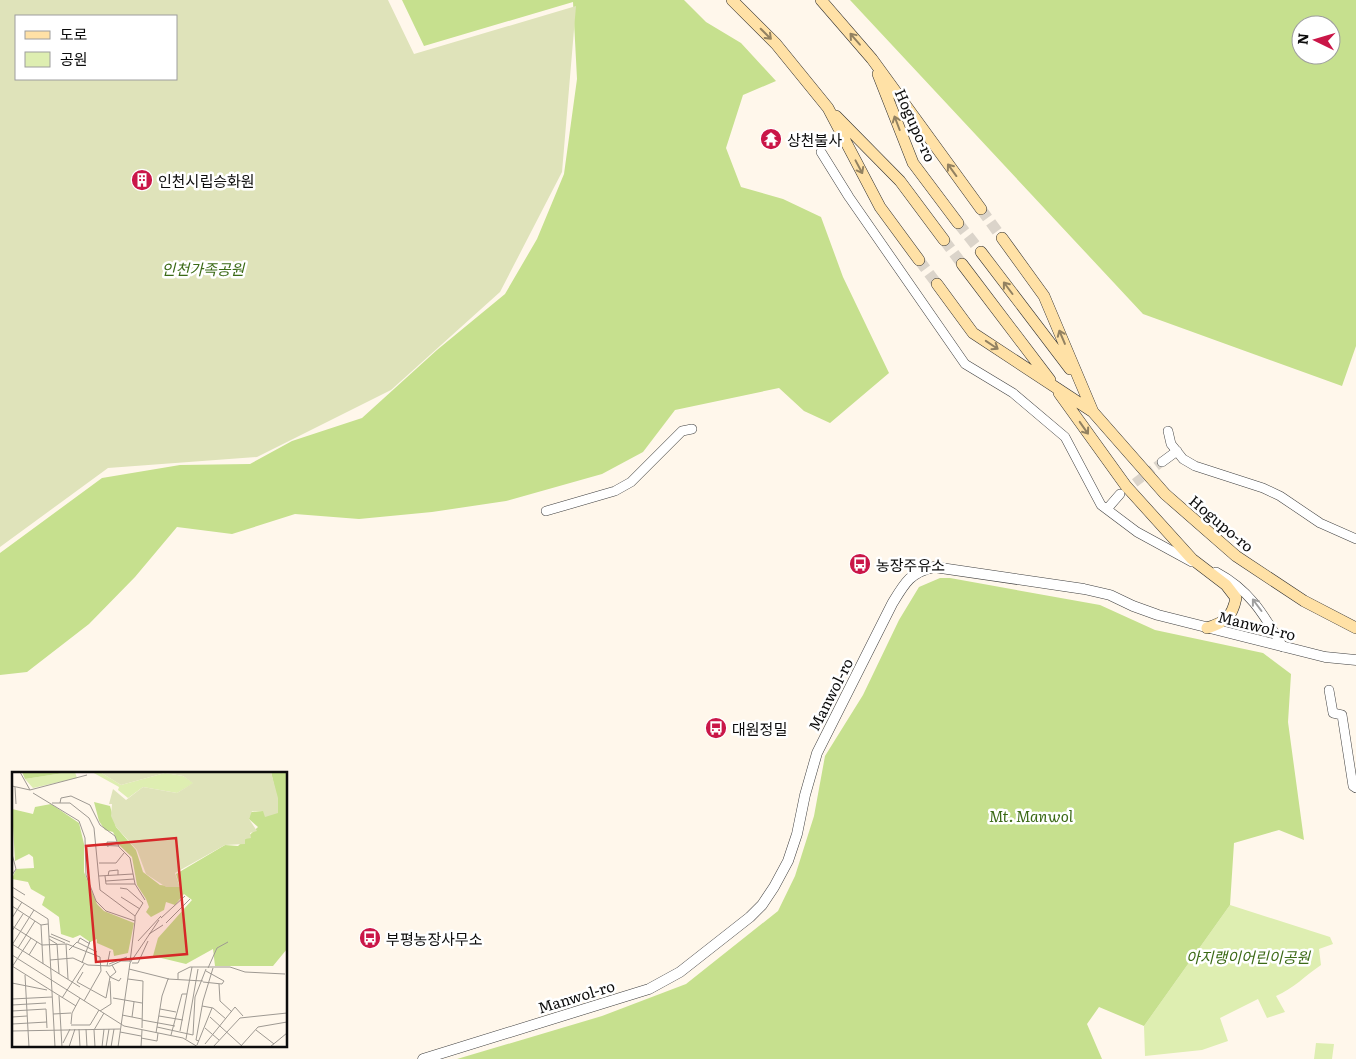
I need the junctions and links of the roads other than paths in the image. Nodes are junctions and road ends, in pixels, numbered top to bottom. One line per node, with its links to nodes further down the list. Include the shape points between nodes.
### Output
1 (732, 0): 4 (main road, one-way to 4, via 776,44)
2 (821, 0): 3 (main road, Hogupo-ro, one-way to 2)
3 (872, 59): 6 (main road, Hogupo-ro, one-way to 3); 7 (main road, Hogupo-ro, one-way to 3, via 913,163)
4 (828, 108): 9 (main road, via 900,181); 11 (main road, one-way to 11, via 880,207)
5 (821, 152): 22 (street, via 965,364 1013,393 1065,438 1101,504)
6 (981, 209)
7 (958, 223)
8 (1002, 238): 14 (main road, Hogupo-ro, one-way to 8, via 1044,296)
9 (944, 240)
10 (981, 252): 14 (main road, Hogupo-ro, one-way to 10)
11 (919, 260)
12 (962, 264): 15 (main road, Hogupo-ro)
13 (937, 284): 15 (main road, Hogupo-ro, one-way to 15, via 974,333)
14 (1080, 382): 16 (main road, Hogupo-ro)
15 (1056, 388): 16 (main road, Hogupo-ro); 25 (main road, one-way to 25, via 1126,486)
16 (1093, 412): 27 (main road, Hogupo-ro, via 1165,494 1236,556 1304,601)
17 (692, 429): 23 (street, via 682,430 630,482 615,491)
18 (1168, 431): 19 (street, via 1171,444)
19 (1177, 451): 20 (street); 24 (street, via 1195,466 1263,488 1320,523)
20 (1162, 462)
21 (1120, 494): 22 (street)
22 (1107, 509): 25 (street, via 1137,532)
23 (546, 511)
24 (1356, 539)
25 (1198, 566): 26 (main road, via 1226,586 1236,598 1234,608 1223,622); 28 (street, one-way to 25, via 1256,603 1242,588 1218,572)
26 (1207, 628): 28 (street, Manwol-ro); 34 (street, Manwol-ro, via 1158,616 1110,595 1084,589 934,567 923,569 904,583 822,744 804,795 788,862 762,905 750,917 680,972 649,989)
27 (1356, 628)
28 (1283, 646): 29 (street, Manwol-ro, via 1325,657)
29 (1356, 660)
30 (1329, 690): 32 (street, via 1333,713 1342,715)
31 (1356, 737): 32 (street)
32 (1346, 739): 33 (street, via 1353,786)
33 (1356, 788)
34 (423, 1059)

